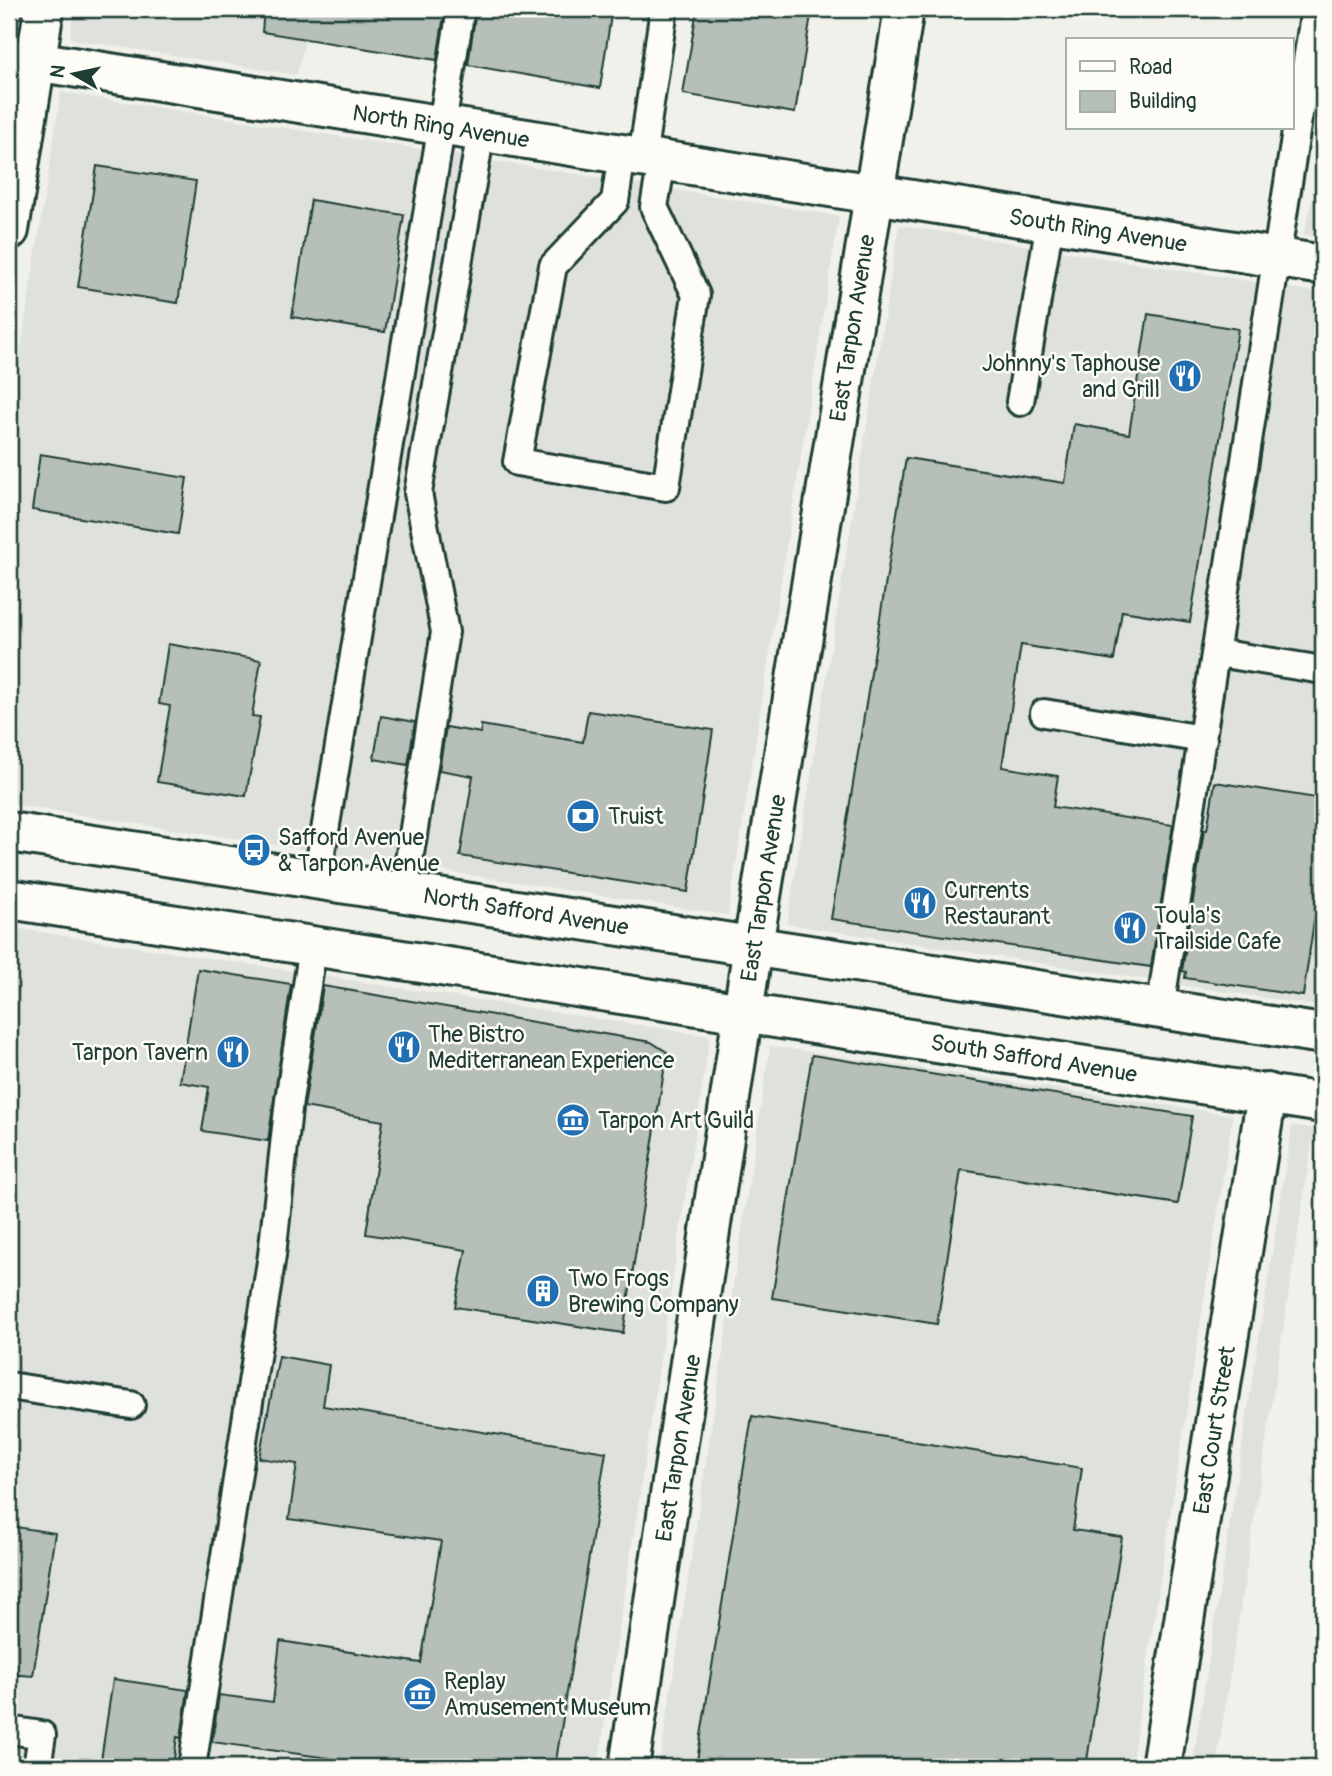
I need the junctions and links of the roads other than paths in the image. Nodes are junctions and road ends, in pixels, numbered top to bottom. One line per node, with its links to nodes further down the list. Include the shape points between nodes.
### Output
1 (44, 9): 6 (street)
2 (461, 9): 7 (lane)
3 (664, 9): 9 (lane)
4 (904, 9): 10 (street, East Tarpon Avenue)
5 (1315, 9): 13 (lane)
6 (22, 59): 7 (street, North Ring Avenue); 12 (street)
7 (442, 126): 8 (street, North Ring Avenue); 21 (lane)
8 (481, 132): 9 (street, North Ring Avenue); 22 (lane, via 418,493 445,632)
9 (642, 158): 9 (lane, via 615,201 553,266 517,462 666,487 696,295 654,207); 10 (street, North Ring Avenue)
10 (873, 194): 11 (street, South Ring Avenue); 24 (street, East Tarpon Avenue)
11 (1050, 222): 13 (street, South Ring Avenue); 15 (lane)
12 (9, 230)
13 (1277, 258): 14 (street, South Ring Avenue); 16 (lane)
14 (1323, 265)
15 (1020, 402)
16 (1217, 653): 17 (lane); 19 (lane)
17 (1323, 670)
18 (1044, 713): 19 (lane)
19 (1203, 739): 26 (lane)
20 (9, 832): 21 (street, North Safford Avenue)
21 (317, 879): 22 (street, North Safford Avenue)
22 (404, 892): 24 (street, North Safford Avenue)
23 (9, 900): 25 (street)
24 (753, 946): 26 (street); 27 (street, East Tarpon Avenue)
25 (313, 947): 27 (street); 35 (lane, via 289,1100 272,1255)
26 (1160, 1009): 28 (street)
27 (744, 1015): 29 (street, South Safford Avenue); 36 (street, East Tarpon Avenue)
28 (1323, 1034)
29 (1267, 1093): 30 (street, South Safford Avenue); 37 (street, East Court Street)
30 (1323, 1103)
31 (9, 1386): 32 (lane)
32 (131, 1405)
33 (9, 1730): 34 (lane, via 42,1735)
34 (37, 1767)
35 (192, 1767)
36 (629, 1767)
37 (1161, 1767)

